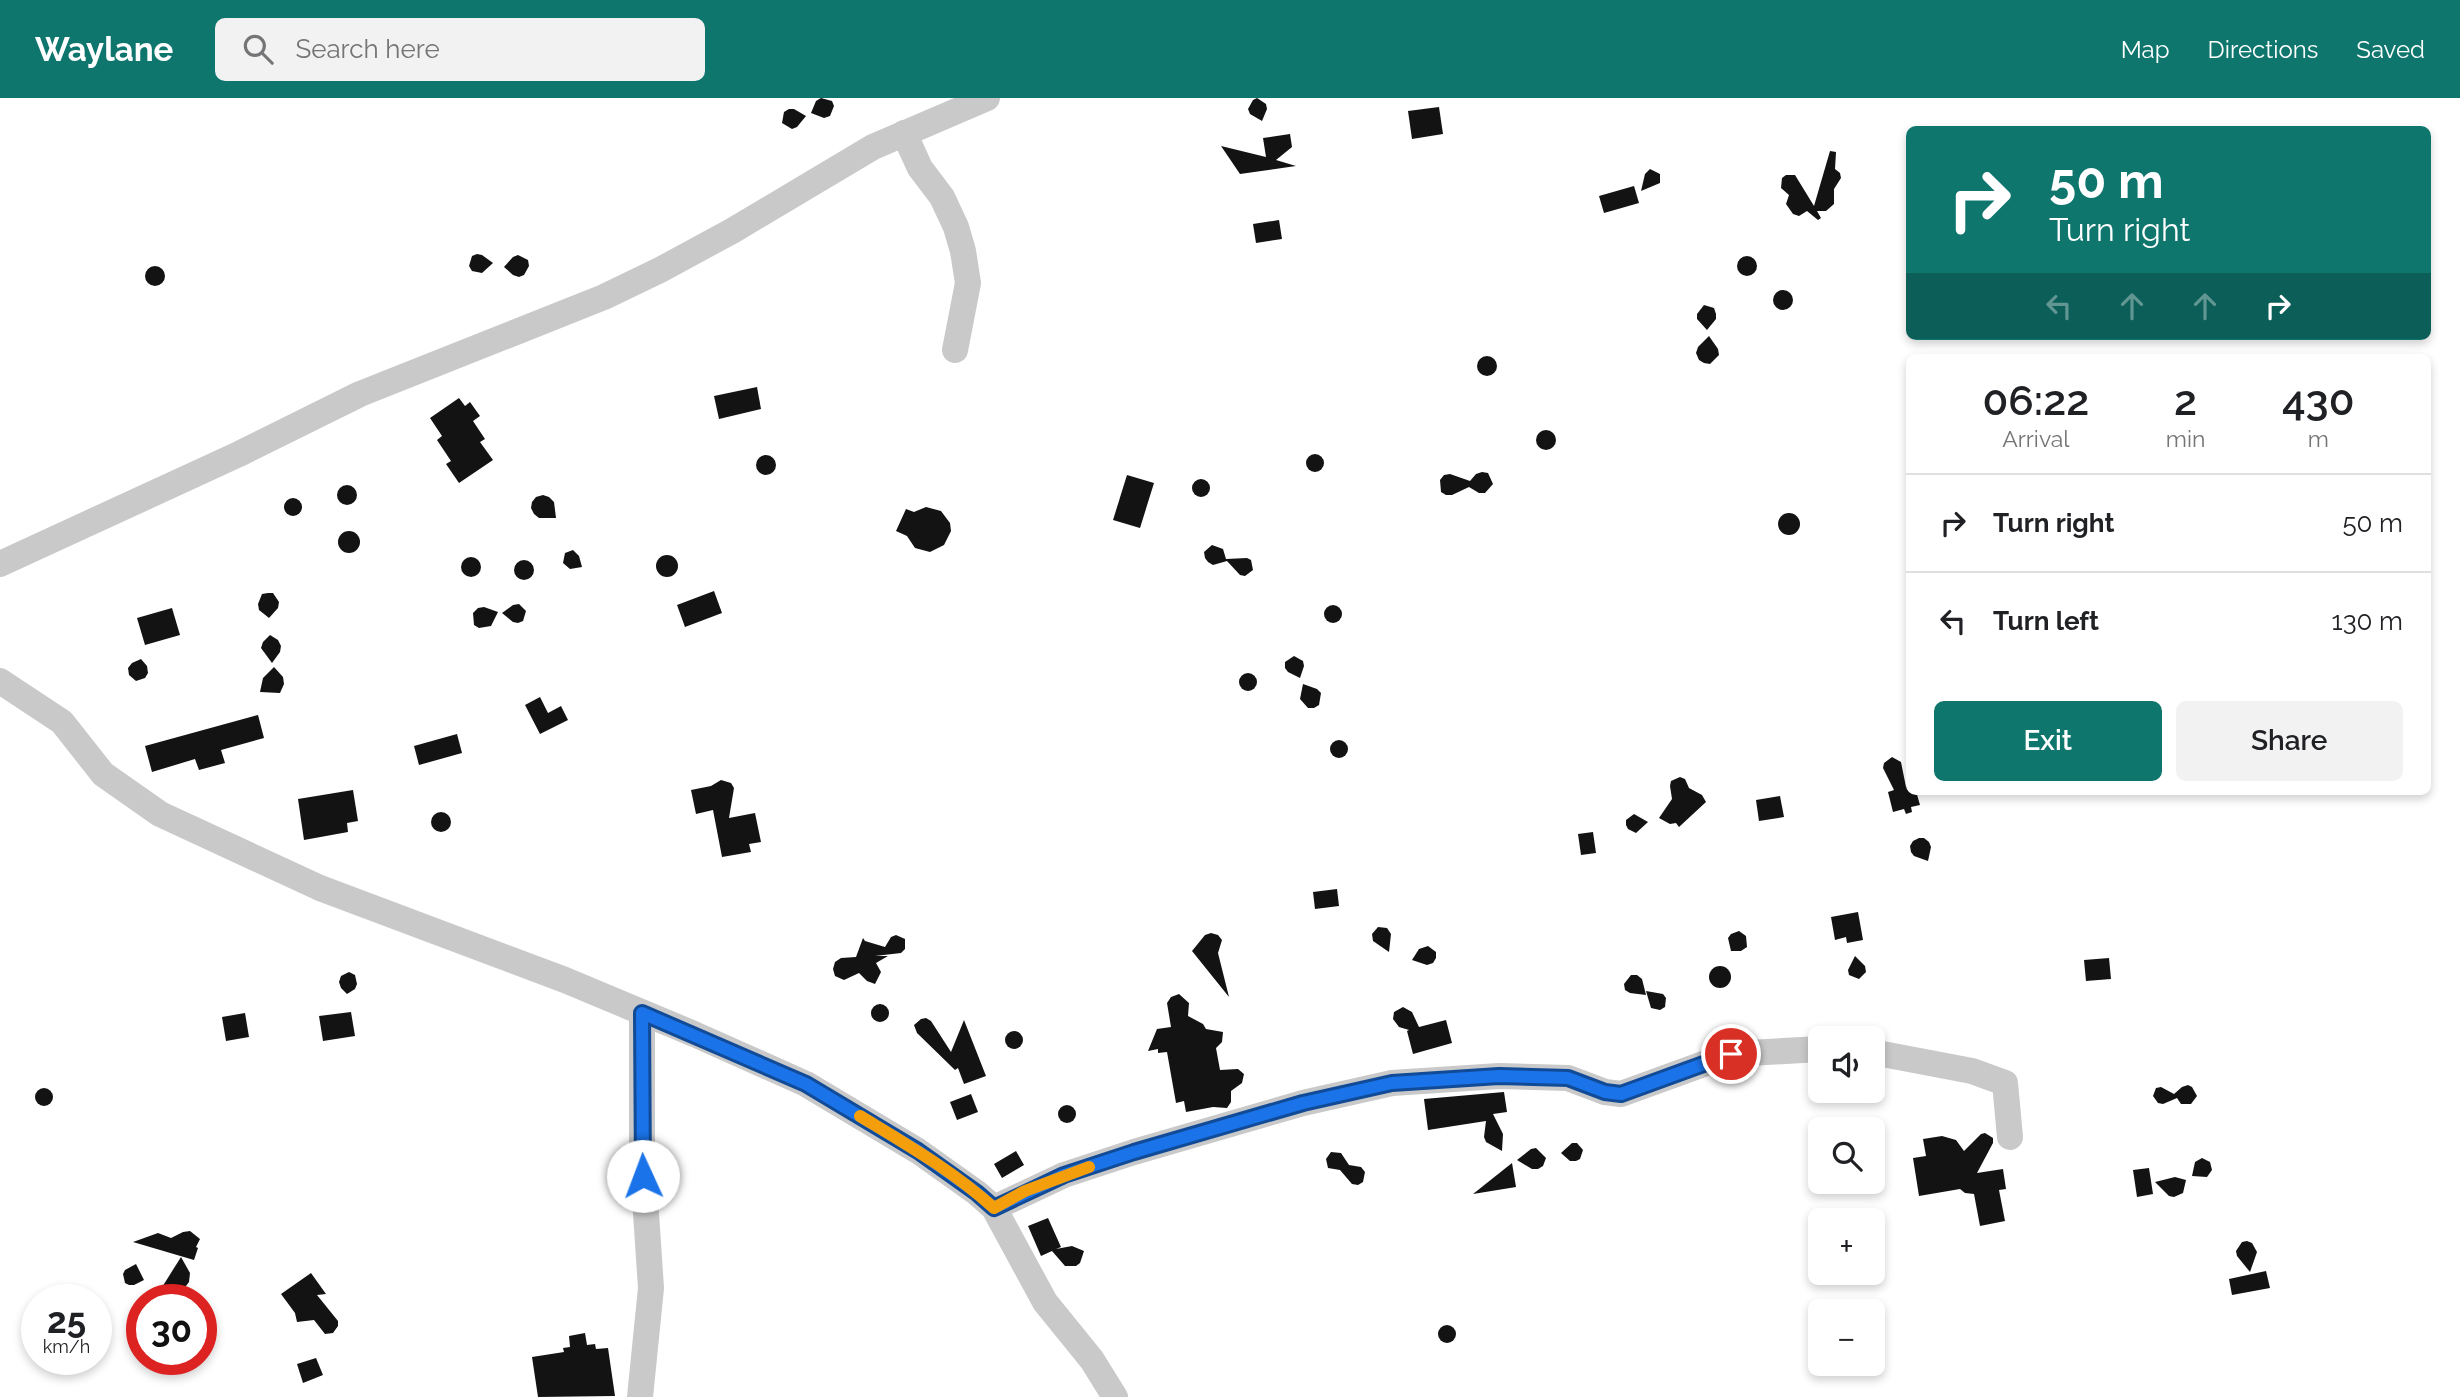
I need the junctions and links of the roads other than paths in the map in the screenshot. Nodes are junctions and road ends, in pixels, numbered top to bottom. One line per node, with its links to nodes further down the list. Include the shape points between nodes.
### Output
1 (987, 98): 2 (street)
2 (904, 133): 3 (street, via 920,168 942,197 963,251 968,283); 4 (street, via 615,292 360,394)
3 (955, 350)
4 (0, 565)
5 (0, 681): 6 (street, via 62,722 103,774 160,814 320,888)
6 (642, 1013): 10 (street, via 806,1084 918,1151); 11 (street, via 642,1153 651,1288)
7 (1808, 1050): 10 (street, via 1731,1054 1621,1094 1568,1078 1499,1076 1392,1083 1303,1103 1134,1152 1064,1175)
8 (1885, 1054): 9 (street, via 1972,1071 2005,1083)
9 (2010, 1137)
10 (994, 1208): 12 (street, via 1045,1302)
11 (640, 1397)
12 (1115, 1397)

